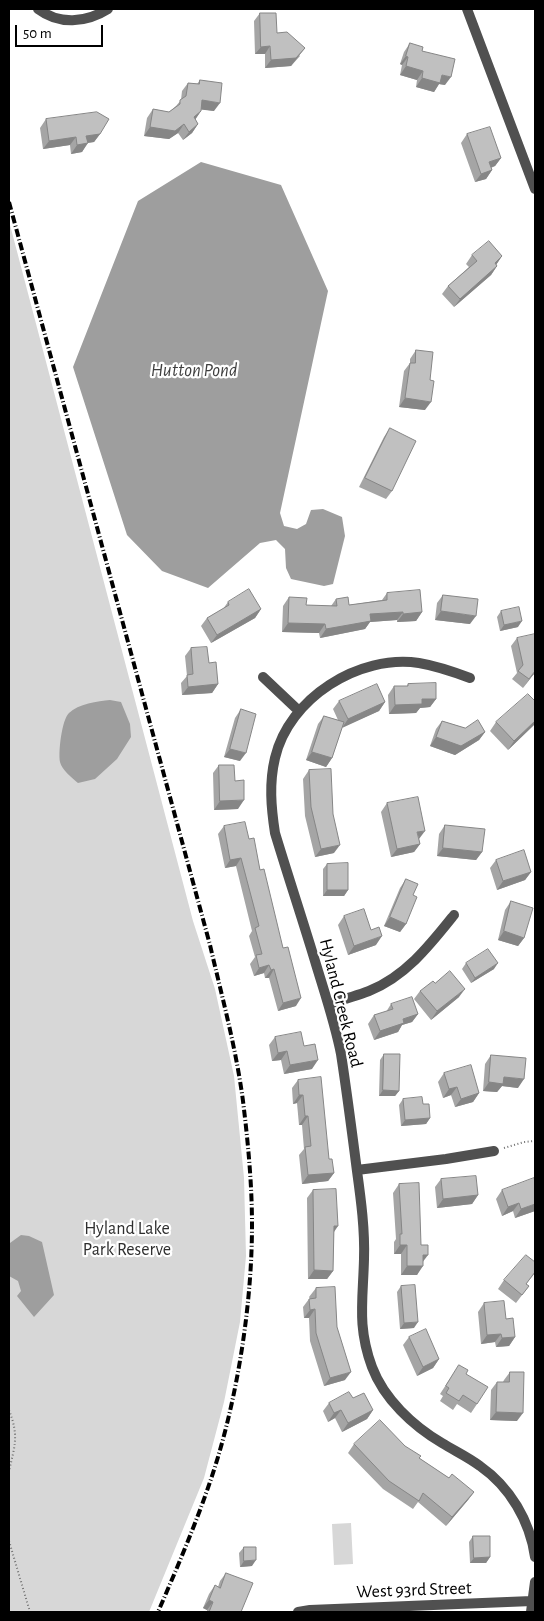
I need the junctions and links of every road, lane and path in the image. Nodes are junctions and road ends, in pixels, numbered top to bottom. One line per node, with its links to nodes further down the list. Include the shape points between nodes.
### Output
1 (38, 9): 2 (street, via 56,19 73,21 90,18)
2 (108, 9)
3 (467, 9): 4 (street)
4 (535, 189)
5 (263, 677): 7 (street)
6 (470, 678): 7 (street, Hyland Creek Road, via 418,663 366,667 319,692)
7 (299, 711): 9 (street, Hyland Creek Road, via 275,756 270,782 271,808 275,833)
8 (454, 915): 9 (street, via 418,958 396,976 370,990)
9 (328, 1004): 12 (street, Hyland Creek Road, via 340,1053)
10 (535, 1141): 11 (path)
11 (494, 1150): 12 (street)
12 (357, 1170): 15 (street, Hyland Creek Road, via 364,1240 361,1321 364,1346 373,1370 384,1392 420,1428 467,1456 499,1482 515,1501)
13 (9, 1410): 14 (path, via 16,1440)
14 (9, 1471)
15 (533, 1534): 17 (street, Hyland Creek Road)
16 (9, 1541): 20 (path)
17 (535, 1557)
18 (535, 1582): 19 (street)
19 (532, 1601): 21 (street, West 93rd Street); 22 (street)
20 (30, 1612)
21 (298, 1612)
22 (531, 1612)

